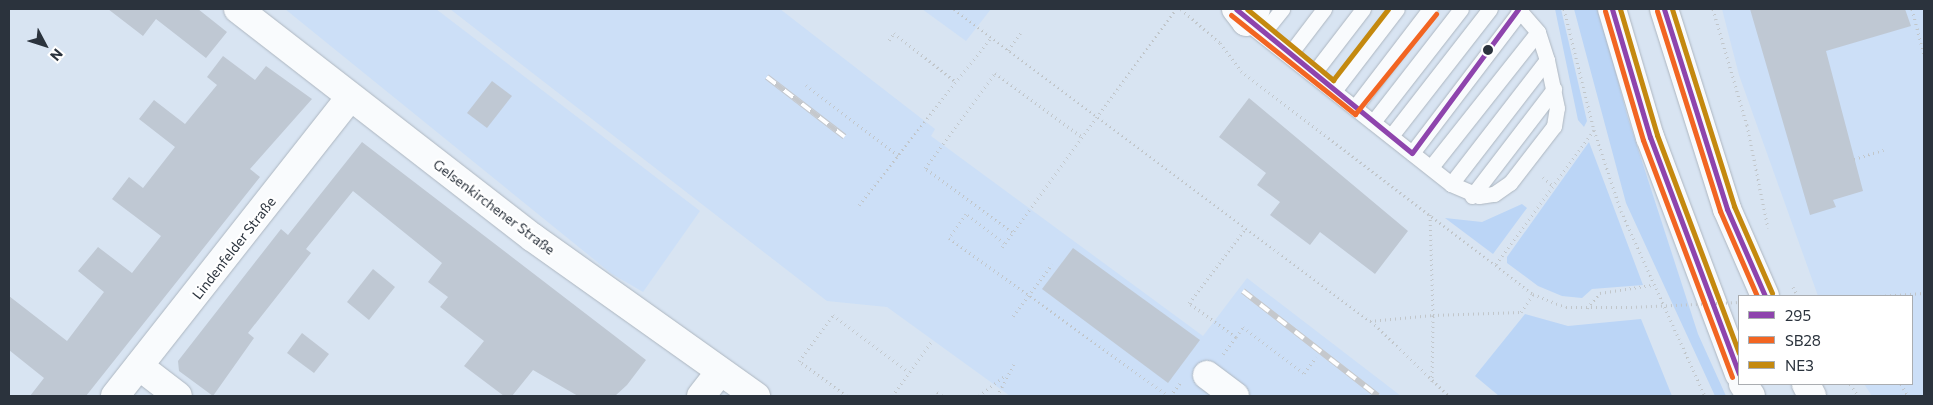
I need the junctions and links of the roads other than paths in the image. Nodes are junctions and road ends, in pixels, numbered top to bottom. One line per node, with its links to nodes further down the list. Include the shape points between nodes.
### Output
1 (238, 9): 19 (street, Gelsenkirchener Straße)
2 (1282, 9): 12 (lane)
3 (1324, 9): 14 (lane)
4 (1363, 9): 16 (lane)
5 (1397, 9): 18 (lane)
6 (1430, 9): 20 (lane)
7 (1460, 9): 21 (lane)
8 (1490, 9): 22 (lane)
9 (1612, 9): 29 (street, via 1650,137)
10 (1664, 9): 27 (street, via 1727,209)
11 (1519, 10): 13 (lane); 23 (lane)
12 (1250, 18): 14 (lane)
13 (1538, 32): 15 (lane); 24 (lane)
14 (1289, 55): 16 (lane)
15 (1547, 60): 17 (lane); 25 (lane)
16 (1313, 74): 18 (lane)
17 (1554, 90): 26 (lane); 26 (lane, via 1557,108 1548,138 1503,190)
18 (1334, 91): 20 (lane)
19 (350, 97): 28 (street, Lindenfelder Straße); 30 (street, Gelsenkirchener Straße, via 556,254)
20 (1355, 107): 21 (lane)
21 (1373, 122): 22 (lane)
22 (1391, 136): 23 (lane)
23 (1412, 153): 24 (lane)
24 (1431, 167): 25 (lane)
25 (1451, 184): 26 (lane)
26 (1472, 196)
27 (1765, 295)
28 (139, 366): 33 (street, Lindenfelder Straße); 34 (street)
29 (1738, 371)
30 (720, 372): 35 (street); 36 (street, Gelsenkirchener Straße)
31 (1207, 375): 37 (street)
32 (1744, 385): 38 (street)
33 (115, 396)
34 (178, 396)
35 (701, 396)
36 (756, 396)
37 (1235, 396)
38 (1751, 396)

